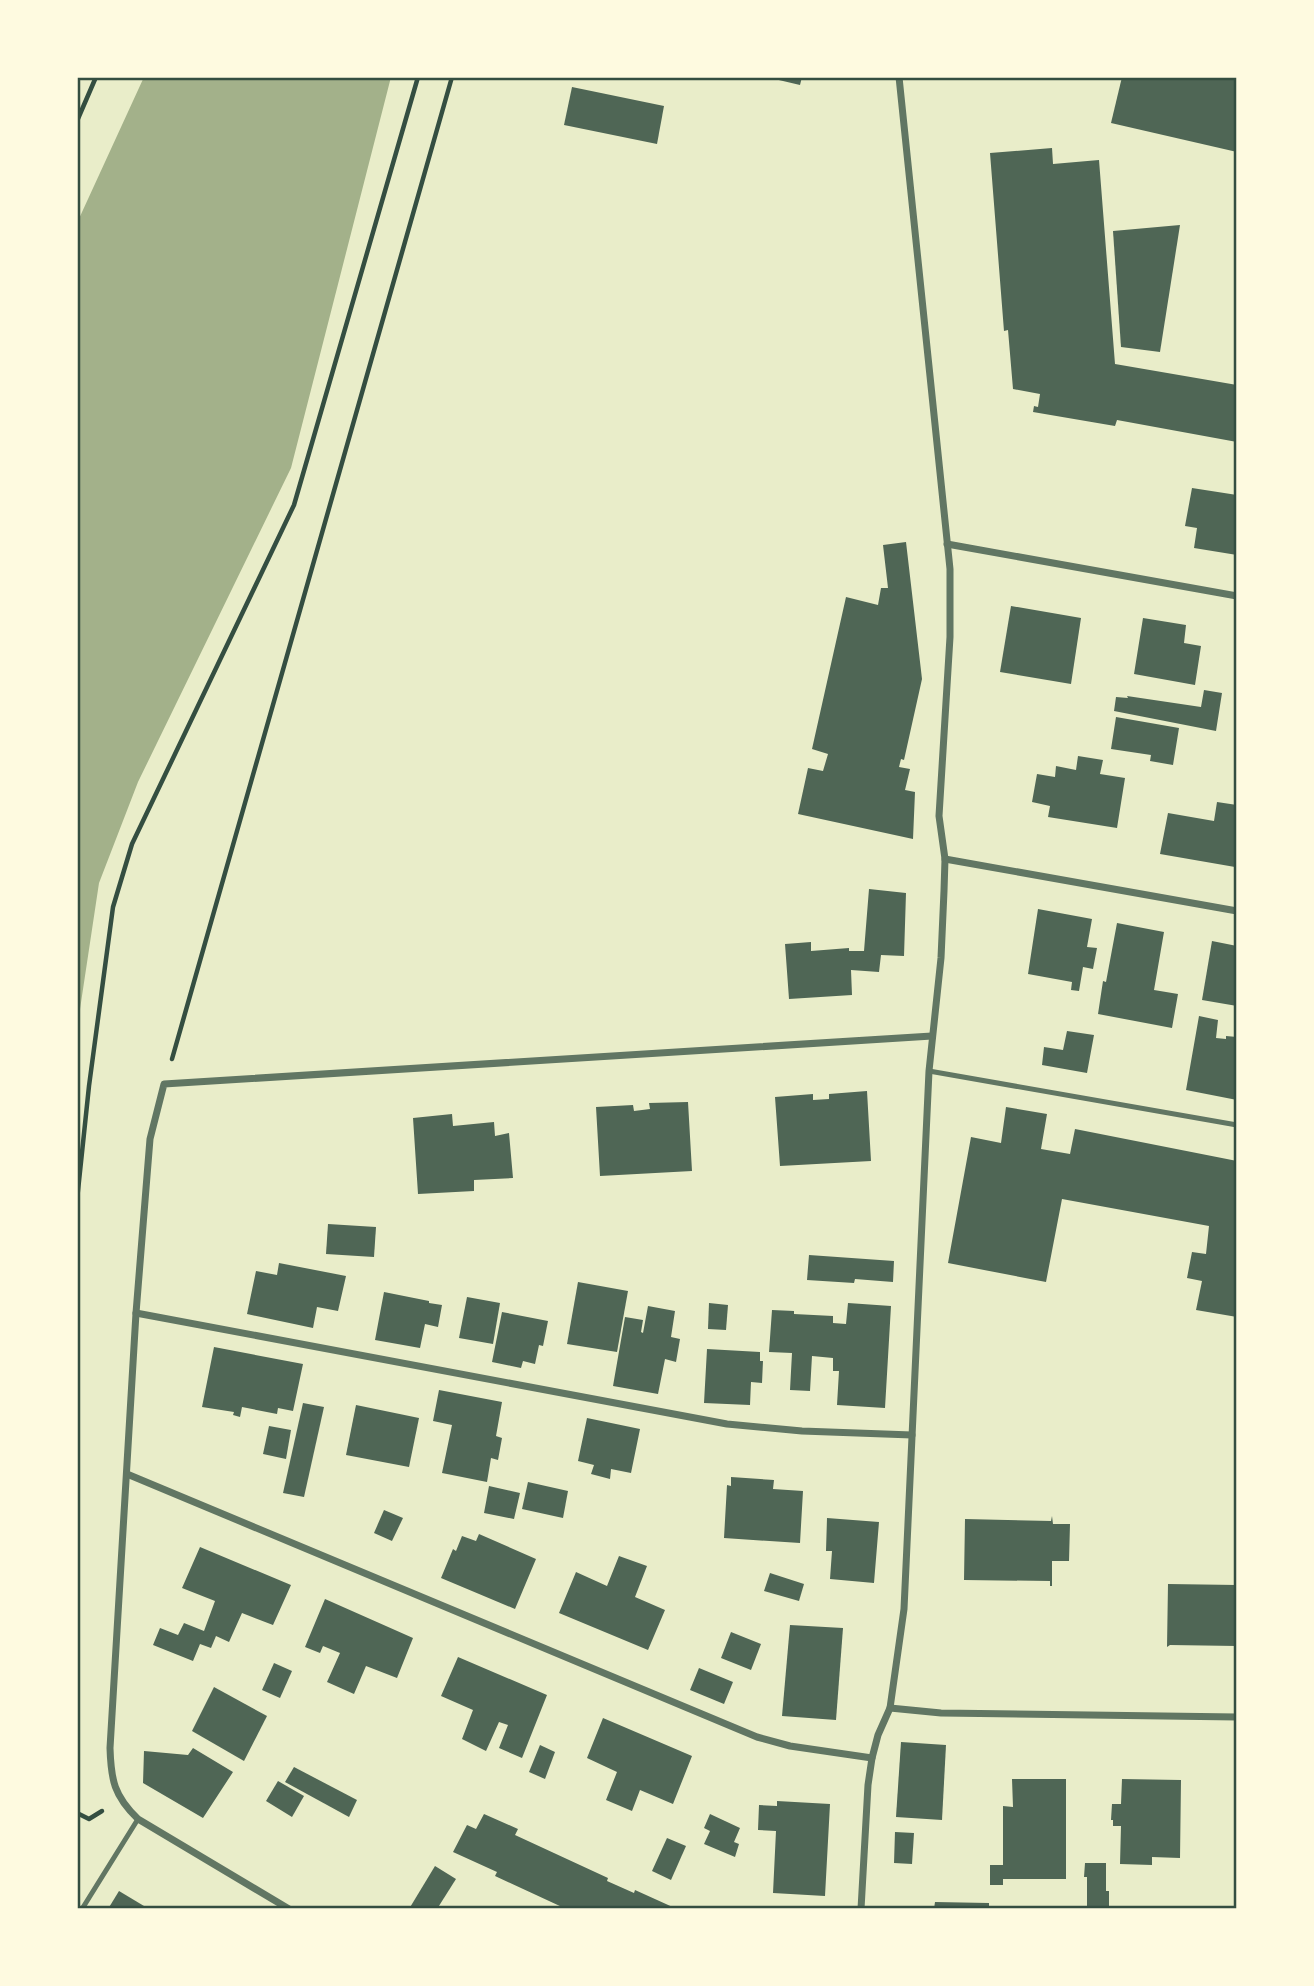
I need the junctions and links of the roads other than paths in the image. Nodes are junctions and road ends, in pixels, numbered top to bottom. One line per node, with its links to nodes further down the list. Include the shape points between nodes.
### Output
1 (899, 77): 2 (street)
2 (947, 544): 3 (street); 4 (street, via 950,638 939,816)
3 (1237, 596)
4 (944, 859): 5 (street); 6 (street, via 941,958)
5 (1237, 911)
6 (932, 1037): 7 (street); 9 (street, via 164,1084 150,1139)
7 (929, 1071): 8 (lane); 10 (street)
8 (1237, 1125)
9 (136, 1313): 10 (street, via 727,1424); 11 (street)
10 (912, 1435): 12 (street, via 904,1609)
11 (127, 1474): 14 (street, via 757,1737); 15 (street, via 110,1748 113,1783)
12 (890, 1708): 13 (street, via 941,1713); 14 (street)
13 (1237, 1717)
14 (872, 1758): 18 (street)
15 (138, 1819): 16 (lane); 17 (street)
16 (82, 1909)
17 (289, 1909)
18 (861, 1909)

